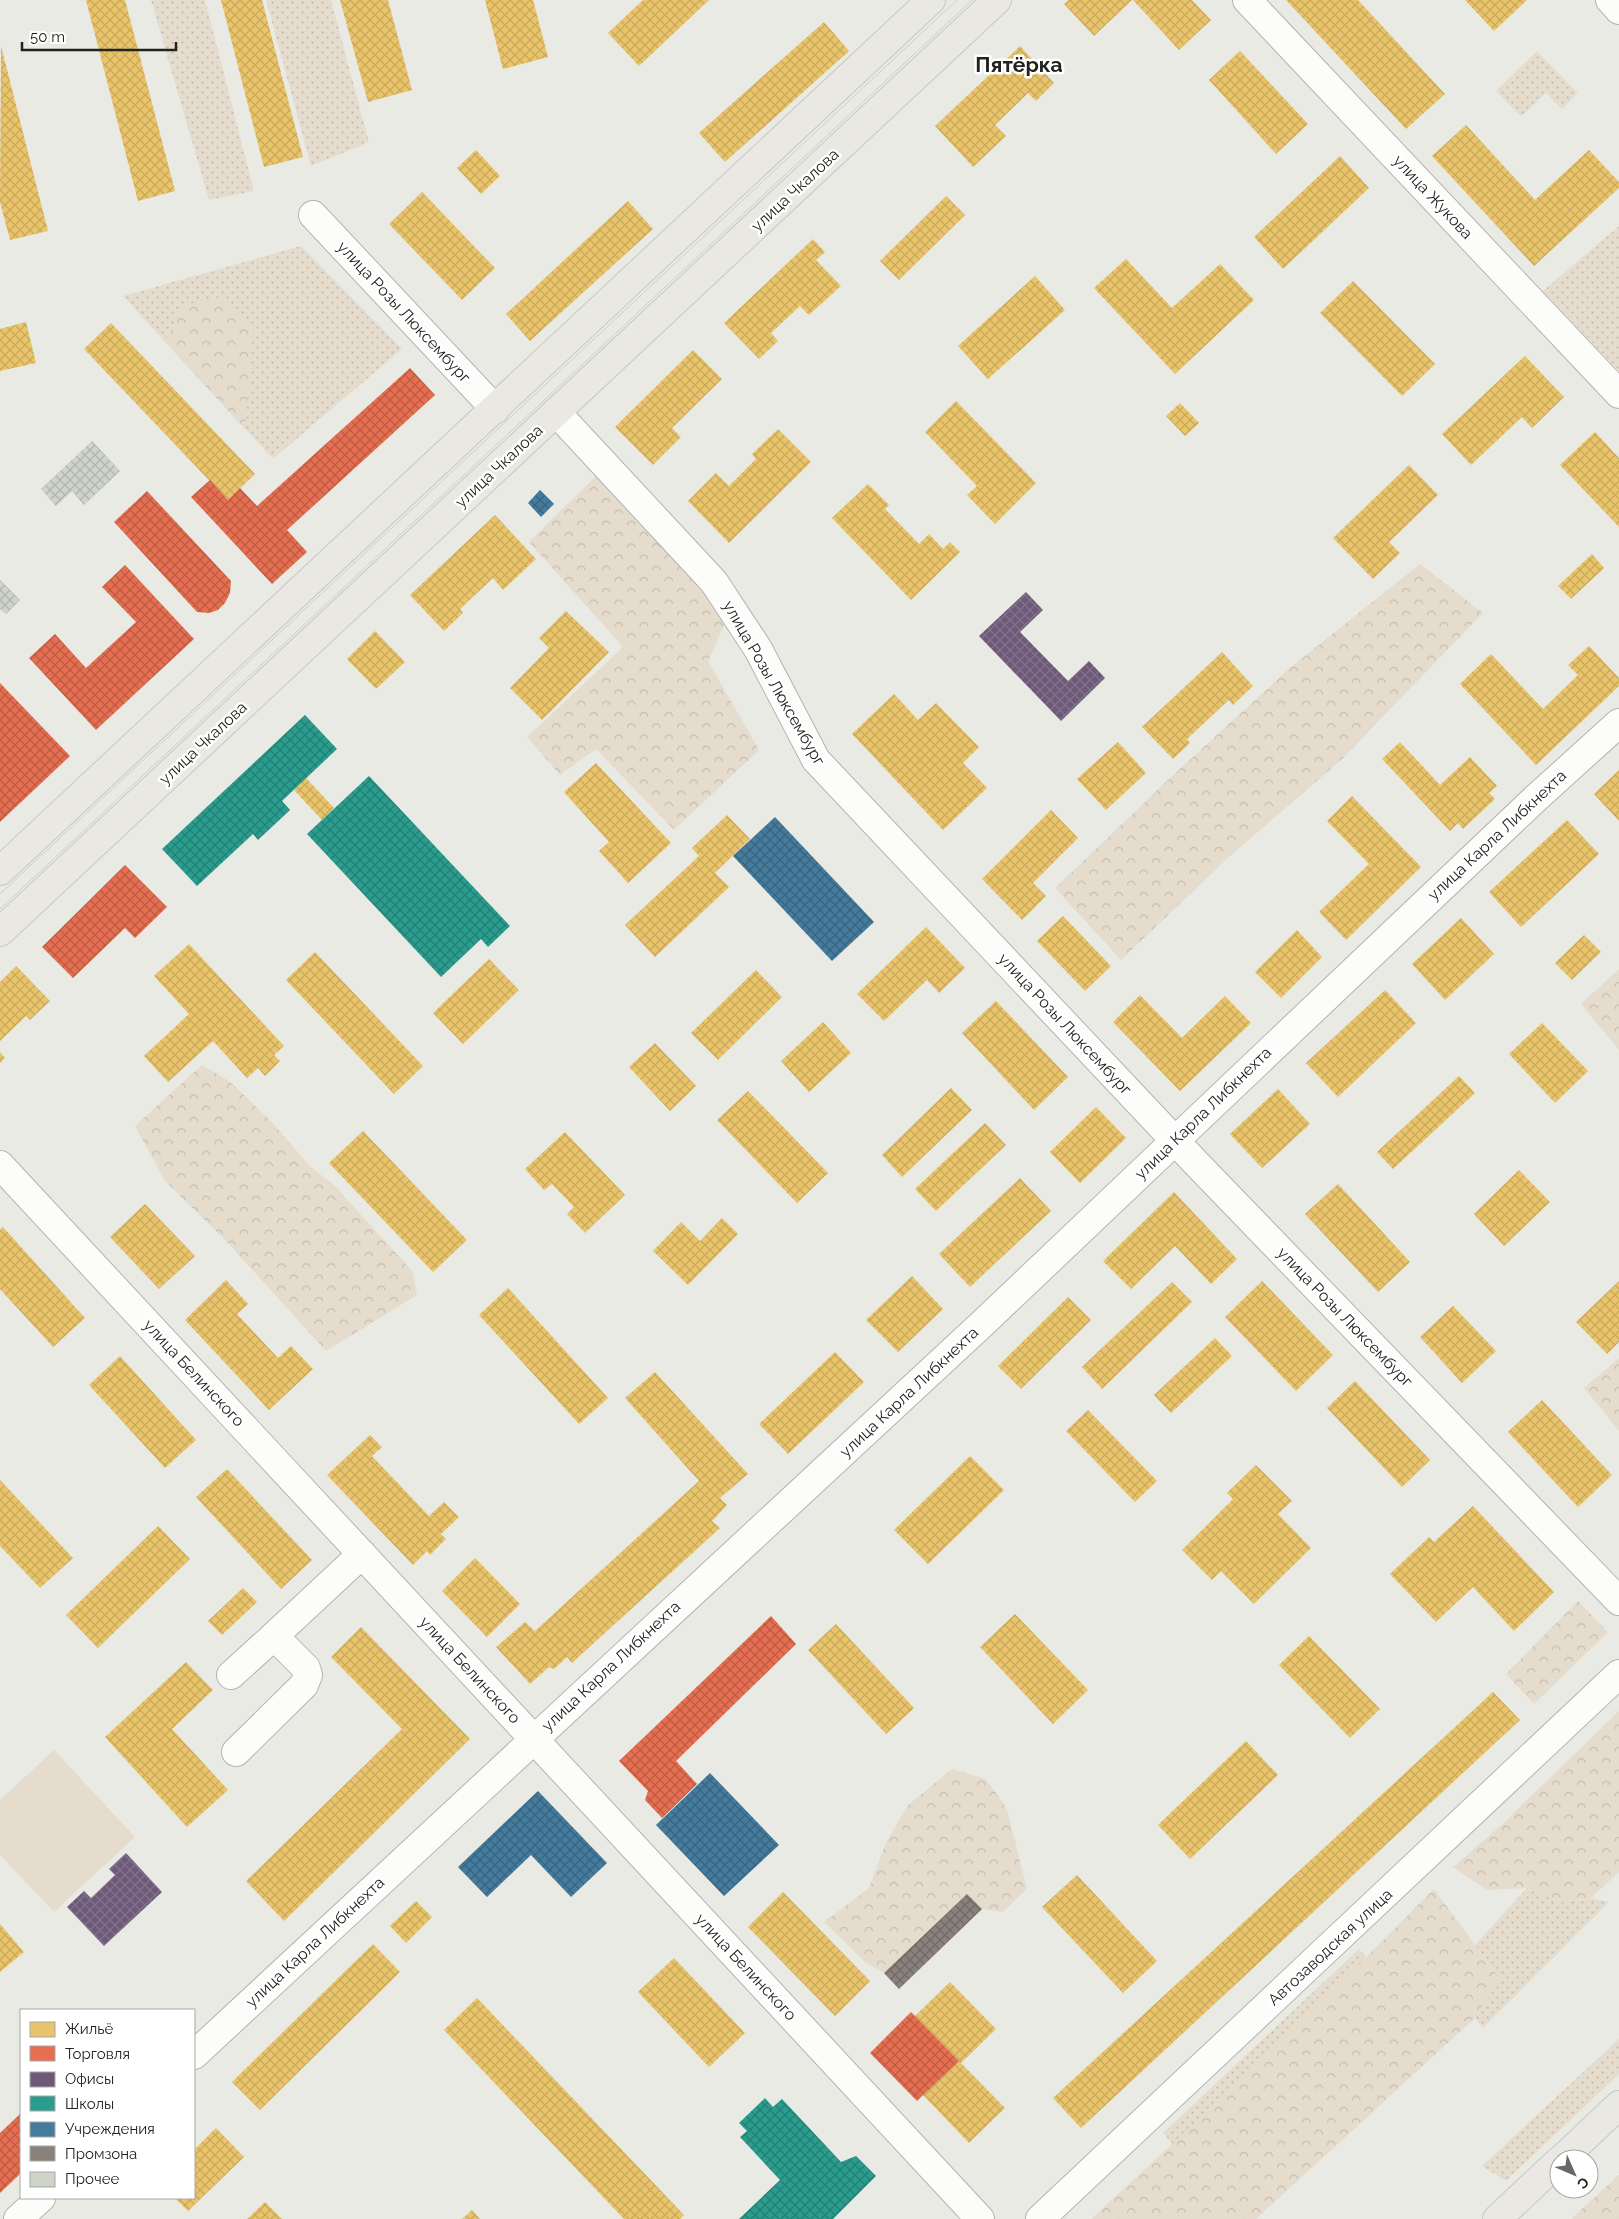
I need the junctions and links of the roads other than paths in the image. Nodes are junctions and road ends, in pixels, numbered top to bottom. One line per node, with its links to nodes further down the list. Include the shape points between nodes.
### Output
1 (931, 0): 8 (main road)
2 (997, 0): 9 (main road, улица Чкалова)
3 (1248, 0): 7 (street, улица Жукова)
4 (1610, 0): 5 (street)
5 (1619, 10)
6 (313, 215): 8 (street, улица Розы Люксембург)
7 (1619, 394)
8 (495, 408): 11 (main road)
9 (556, 412): 12 (main road, улица Чкалова); 13 (street, улица Розы Люксембург, via 714,582 758,649 816,760)
10 (1619, 723): 13 (street, улица Карла Либкнехта)
11 (0, 871)
12 (0, 932)
13 (1175, 1140): 16 (street, улица Розы Люксембург); 20 (street, улица Карла Либкнехта, via 983,1323)
14 (0, 1165): 15 (street, улица Белинского)
15 (362, 1554): 17 (street); 20 (street, улица Белинского)
16 (1619, 1601)
17 (274, 1636): 19 (street); 21 (street, via 306,1668 308,1676 304,1684)
18 (1619, 1674): 29 (street, Автозаводская улица)
19 (231, 1675)
20 (533, 1738): 22 (street, улица Карла Либкнехта); 28 (street, улица Белинского)
21 (236, 1752)
22 (195, 2054)
23 (1619, 2106): 24 (main road)
24 (1572, 2149)
25 (1549, 2170): 30 (main road)
26 (39, 2199): 27 (street)
27 (18, 2219)
28 (980, 2219)
29 (1040, 2219)
30 (1497, 2219)

